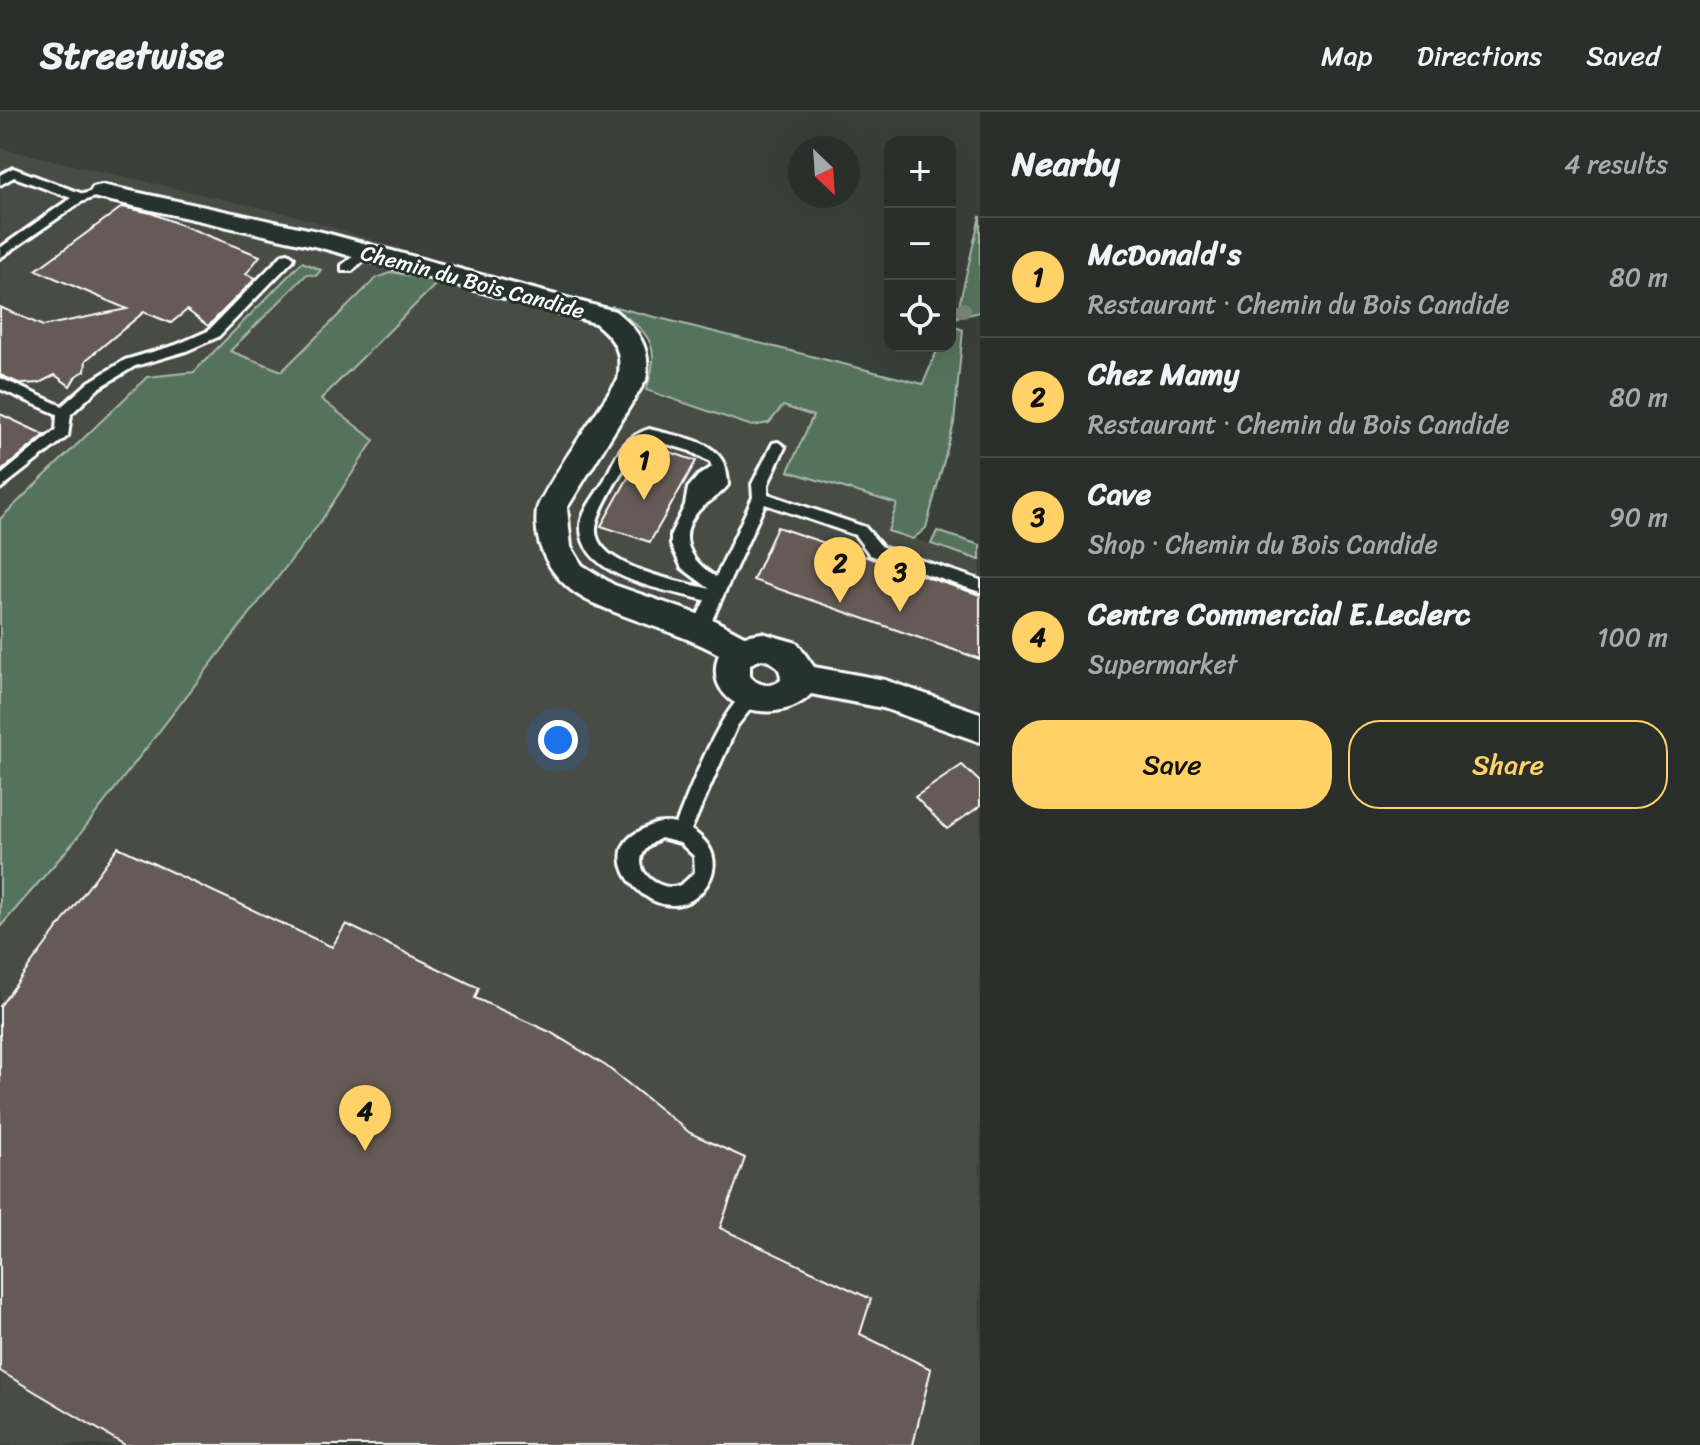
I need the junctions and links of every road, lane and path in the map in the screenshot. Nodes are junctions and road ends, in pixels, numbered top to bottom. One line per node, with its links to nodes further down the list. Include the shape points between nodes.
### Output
1 (0, 181): 2 (lane, via 13,172)
2 (92, 194): 3 (street, Chemin du Bois Candide); 4 (lane)
3 (322, 240): 5 (street); 13 (street, Chemin du Bois Candide, via 356,260 584,309 622,330 635,352 632,380 552,508 555,548 571,573 603,594)
4 (0, 254)
5 (288, 257): 7 (lane, via 213,334 130,363)
6 (0, 383): 7 (lane)
7 (64, 412): 9 (lane, via 63,432)
8 (778, 447): 10 (lane, via 760,484)
9 (0, 484)
10 (761, 497): 11 (lane, via 860,531 876,551); 12 (lane)
11 (980, 586)
12 (718, 591): 12 (lane, via 687,565 677,535 693,506 720,485 714,457 641,435 588,523 593,550 622,570); 13 (lane)
13 (700, 628): 14 (street, Chemin du Bois Candide)
14 (742, 651): 15 (street, Chemin du Bois Candide, via 762,646 785,652); 16 (street, via 734,657 731,675)
15 (800, 678): 16 (street, via 783,698); 17 (street, via 885,694)
16 (751, 697): 18 (lane, via 730,722)
17 (980, 728)
18 (681, 833)

